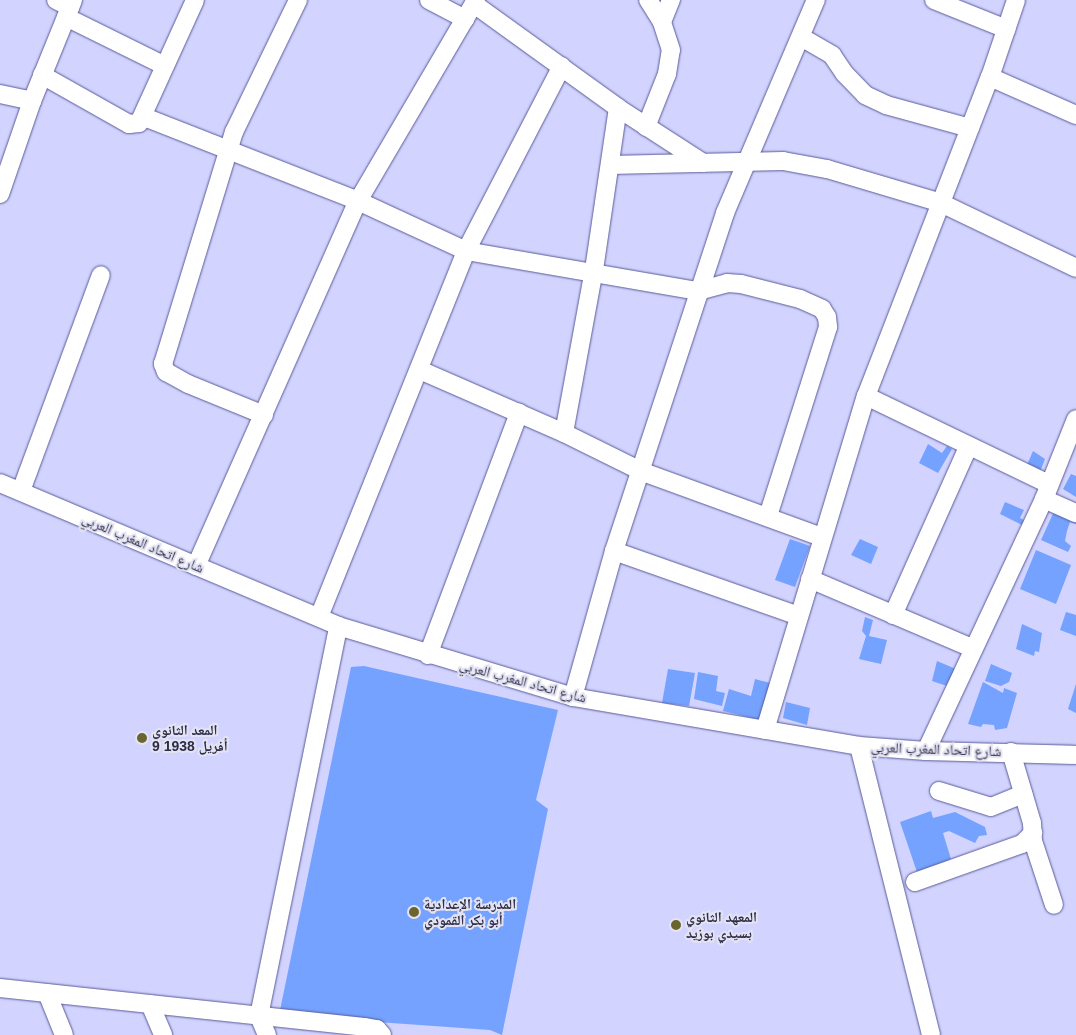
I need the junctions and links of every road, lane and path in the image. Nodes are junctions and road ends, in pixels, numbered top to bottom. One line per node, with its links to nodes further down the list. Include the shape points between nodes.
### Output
1 (195, 0): 14 (street)
2 (298, 0): 25 (street)
3 (429, 0): 10 (street)
4 (648, 0): 11 (street)
5 (671, 0): 11 (street)
6 (816, 0): 13 (street)
7 (934, 0): 12 (street)
8 (1016, 0): 12 (street)
9 (66, 6): 14 (street); 16 (street)
10 (472, 8): 15 (street); 30 (street)
11 (662, 22): 23 (street, via 671,50 667,74)
12 (1006, 29): 17 (street)
13 (801, 37): 24 (street, via 832,55 865,95 886,105); 26 (street)
14 (165, 66): 22 (street)
15 (562, 66): 20 (street); 32 (street)
16 (42, 76): 19 (street); 22 (street, via 129,124 139,124)
17 (990, 77): 21 (street); 24 (street)
18 (0, 94): 19 (street)
19 (32, 102): 29 (street)
20 (618, 108): 23 (street); 28 (street)
21 (1076, 115)
22 (144, 117): 25 (street)
23 (646, 127): 27 (street)
24 (970, 128): 31 (street)
25 (229, 148): 30 (street); 40 (street, via 164,367 188,384)
26 (748, 162): 27 (street); 31 (street, via 783,161 827,168); 36 (street, via 725,213)
27 (703, 163): 28 (street)
28 (610, 165): 34 (street)
29 (0, 194)
30 (358, 201): 32 (street); 40 (street)
31 (941, 203): 33 (street); 38 (street)
32 (466, 251): 34 (street, via 496,258); 37 (street)
33 (1076, 268)
34 (594, 270): 36 (street); 42 (street)
35 (101, 275): 46 (street)
36 (698, 291): 44 (street); 49 (street, via 727,283 747,285 800,299 822,309 827,317 824,340)
37 (420, 370): 39 (street); 56 (street)
38 (866, 396): 43 (street); 50 (street)
39 (519, 413): 42 (street); 59 (street)
40 (264, 415): 52 (street)
41 (1076, 419): 47 (street)
42 (564, 433): 44 (street)
43 (968, 447): 47 (street); 54 (street)
44 (643, 472): 49 (street); 51 (street)
45 (0, 483): 46 (street, شارع اتحاد المغرب العربي)
46 (21, 491): 52 (street, شارع اتحاد المغرب العربي)
47 (1046, 492): 48 (street); 58 (street)
48 (1076, 512)
49 (768, 516): 50 (street)
50 (822, 537): 53 (street)
51 (614, 552): 55 (street); 60 (street)
52 (196, 566): 56 (street, شارع اتحاد المغرب العربي)
53 (810, 579): 54 (street); 55 (street)
54 (893, 615): 58 (street)
55 (799, 616): 61 (street)
56 (319, 617): 57 (street, شارع اتحاد المغرب العربي)
57 (338, 626): 59 (street, شارع اتحاد المغرب العربي); 74 (street)
58 (974, 649): 63 (street)
59 (428, 655): 60 (street, شارع اتحاد المغرب العربي)
60 (573, 696): 61 (street, شارع اتحاد المغرب العربي)
61 (765, 730): 62 (street, شارع اتحاد المغرب العربي)
62 (860, 746): 63 (street, شارع اتحاد المغرب العربي); 79 (street)
63 (926, 751): 64 (street, شارع اتحاد المغرب العربي)
64 (1012, 752): 65 (street, شارع اتحاد المغرب العربي); 67 (street)
65 (1076, 755)
66 (939, 791): 67 (street, via 991,807)
67 (1024, 794): 68 (street)
68 (1033, 834): 69 (street, via 1022,844); 70 (street)
69 (915, 882)
70 (1054, 905)
71 (0, 988): 72 (street)
72 (47, 993): 73 (street); 75 (street)
73 (150, 1004): 74 (street); 76 (street)
74 (259, 1016): 77 (street); 78 (street, via 372,1028)
75 (64, 1035)
76 (163, 1035)
77 (267, 1035)
78 (382, 1035)
79 (931, 1035)

